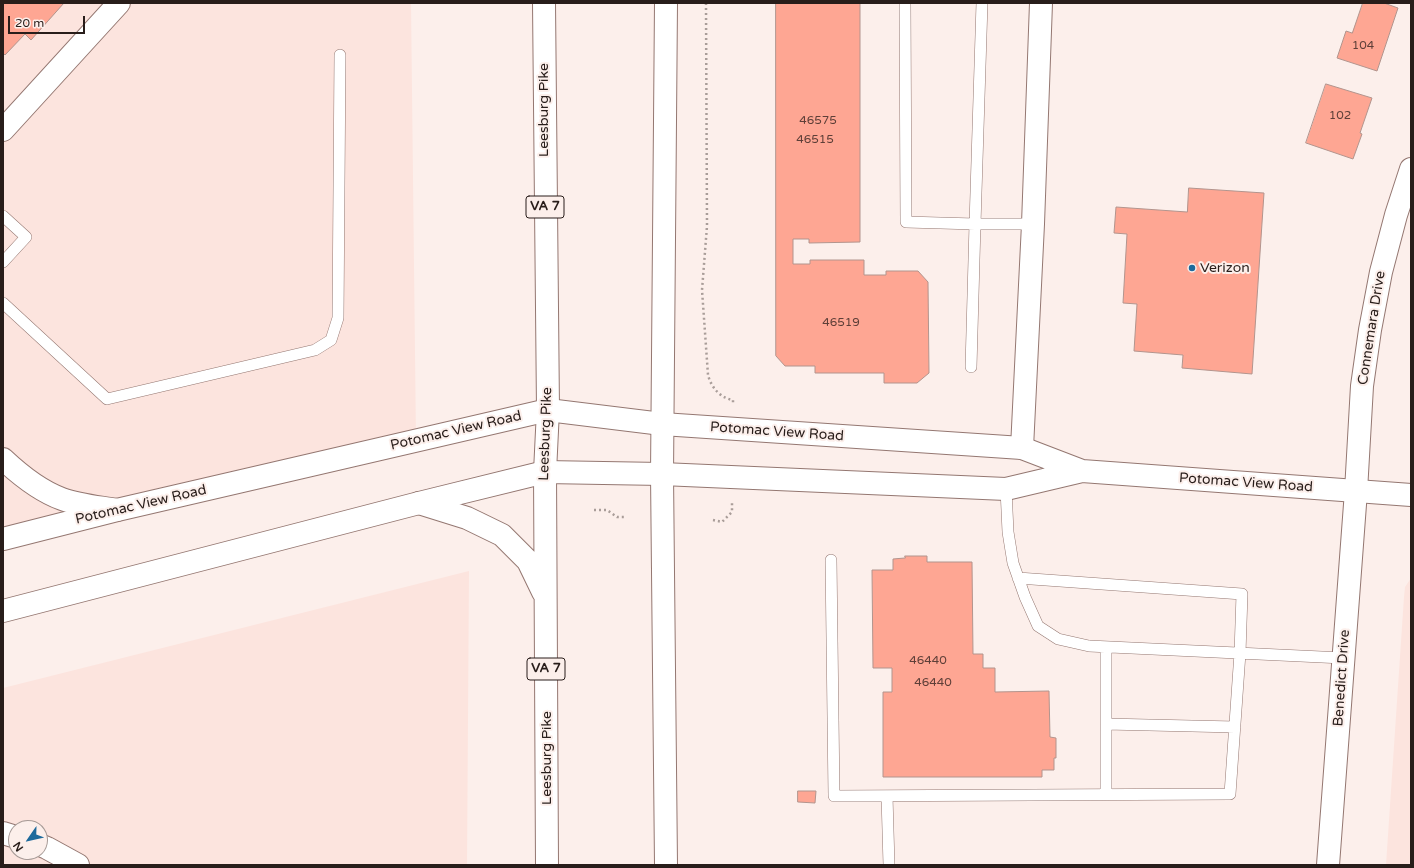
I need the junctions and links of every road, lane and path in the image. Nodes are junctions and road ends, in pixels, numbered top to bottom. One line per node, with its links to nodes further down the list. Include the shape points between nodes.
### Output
1 (119, 3): 11 (main road)
2 (544, 3): 20 (main road, Leesburg Pike / VA 7)
3 (666, 3): 9 (main road)
4 (679, 3): 9 (main road)
5 (706, 3): 19 (path, via 707,226 702,290 708,375 720,395)
6 (904, 3): 14 (lane, via 906,222)
7 (982, 3): 14 (lane)
8 (1041, 3): 15 (main road)
9 (666, 45): 21 (main road)
10 (340, 55): 17 (lane, via 338,318 331,340 315,350 107,399)
11 (3, 130)
12 (1411, 169): 28 (main road, Connemara Drive, via 1381,272 1370,330 1362,386)
13 (3, 216): 16 (lane, via 26,237)
14 (975, 224): 15 (lane); 18 (lane)
15 (1034, 224): 22 (main road)
16 (3, 262)
17 (3, 303)
18 (970, 367)
19 (733, 400)
20 (548, 410): 21 (main road, Potomac View Road); 25 (main road, Leesburg Pike / VA 7); 32 (main road, Potomac View Road)
21 (662, 424): 22 (main road, Potomac View Road); 26 (main road)
22 (1022, 448): 24 (main road, Potomac View Road)
23 (3, 459): 32 (main road, via 37,487 62,499)
24 (1082, 471): 27 (main road, Potomac View Road); 28 (main road, Potomac View Road)
25 (545, 472): 26 (main road, Potomac View Road); 30 (main road, Potomac View Road); 39 (main road, Leesburg Pike / VA 7)
26 (662, 474): 27 (main road, Potomac View Road); 51 (main road)
27 (1006, 489): 38 (lane, via 1008,532)
28 (1356, 491): 29 (main road, Potomac View Road); 43 (main road, Benedict Drive)
29 (1411, 494)
30 (419, 502): 39 (main road, via 467,518 502,535 528,561); 40 (main road, Potomac View Road)
31 (732, 503): 35 (path, via 732,512 722,522)
32 (117, 510): 36 (main road, Potomac View Road)
33 (594, 510): 34 (path, via 607,510 617,517)
34 (625, 517)
35 (713, 520)
36 (3, 539)
37 (831, 560): 47 (lane, via 834,796)
38 (1018, 578): 41 (lane, via 1038,626 1058,638 1089,646); 42 (lane, via 1242,594)
39 (546, 599): 50 (main road, Leesburg Pike / VA 7)
40 (3, 612)
41 (1106, 647): 42 (lane); 44 (lane)
42 (1240, 653): 43 (lane); 45 (lane)
43 (1343, 658): 53 (main road, Benedict Drive)
44 (1106, 724): 45 (lane); 46 (lane)
45 (1234, 727): 46 (lane, via 1230,794)
46 (1106, 794): 47 (lane)
47 (887, 796): 52 (lane)
48 (48, 849): 49 (main road)
49 (78, 865)
50 (547, 865)
51 (666, 865)
52 (889, 865)
53 (1328, 865)

